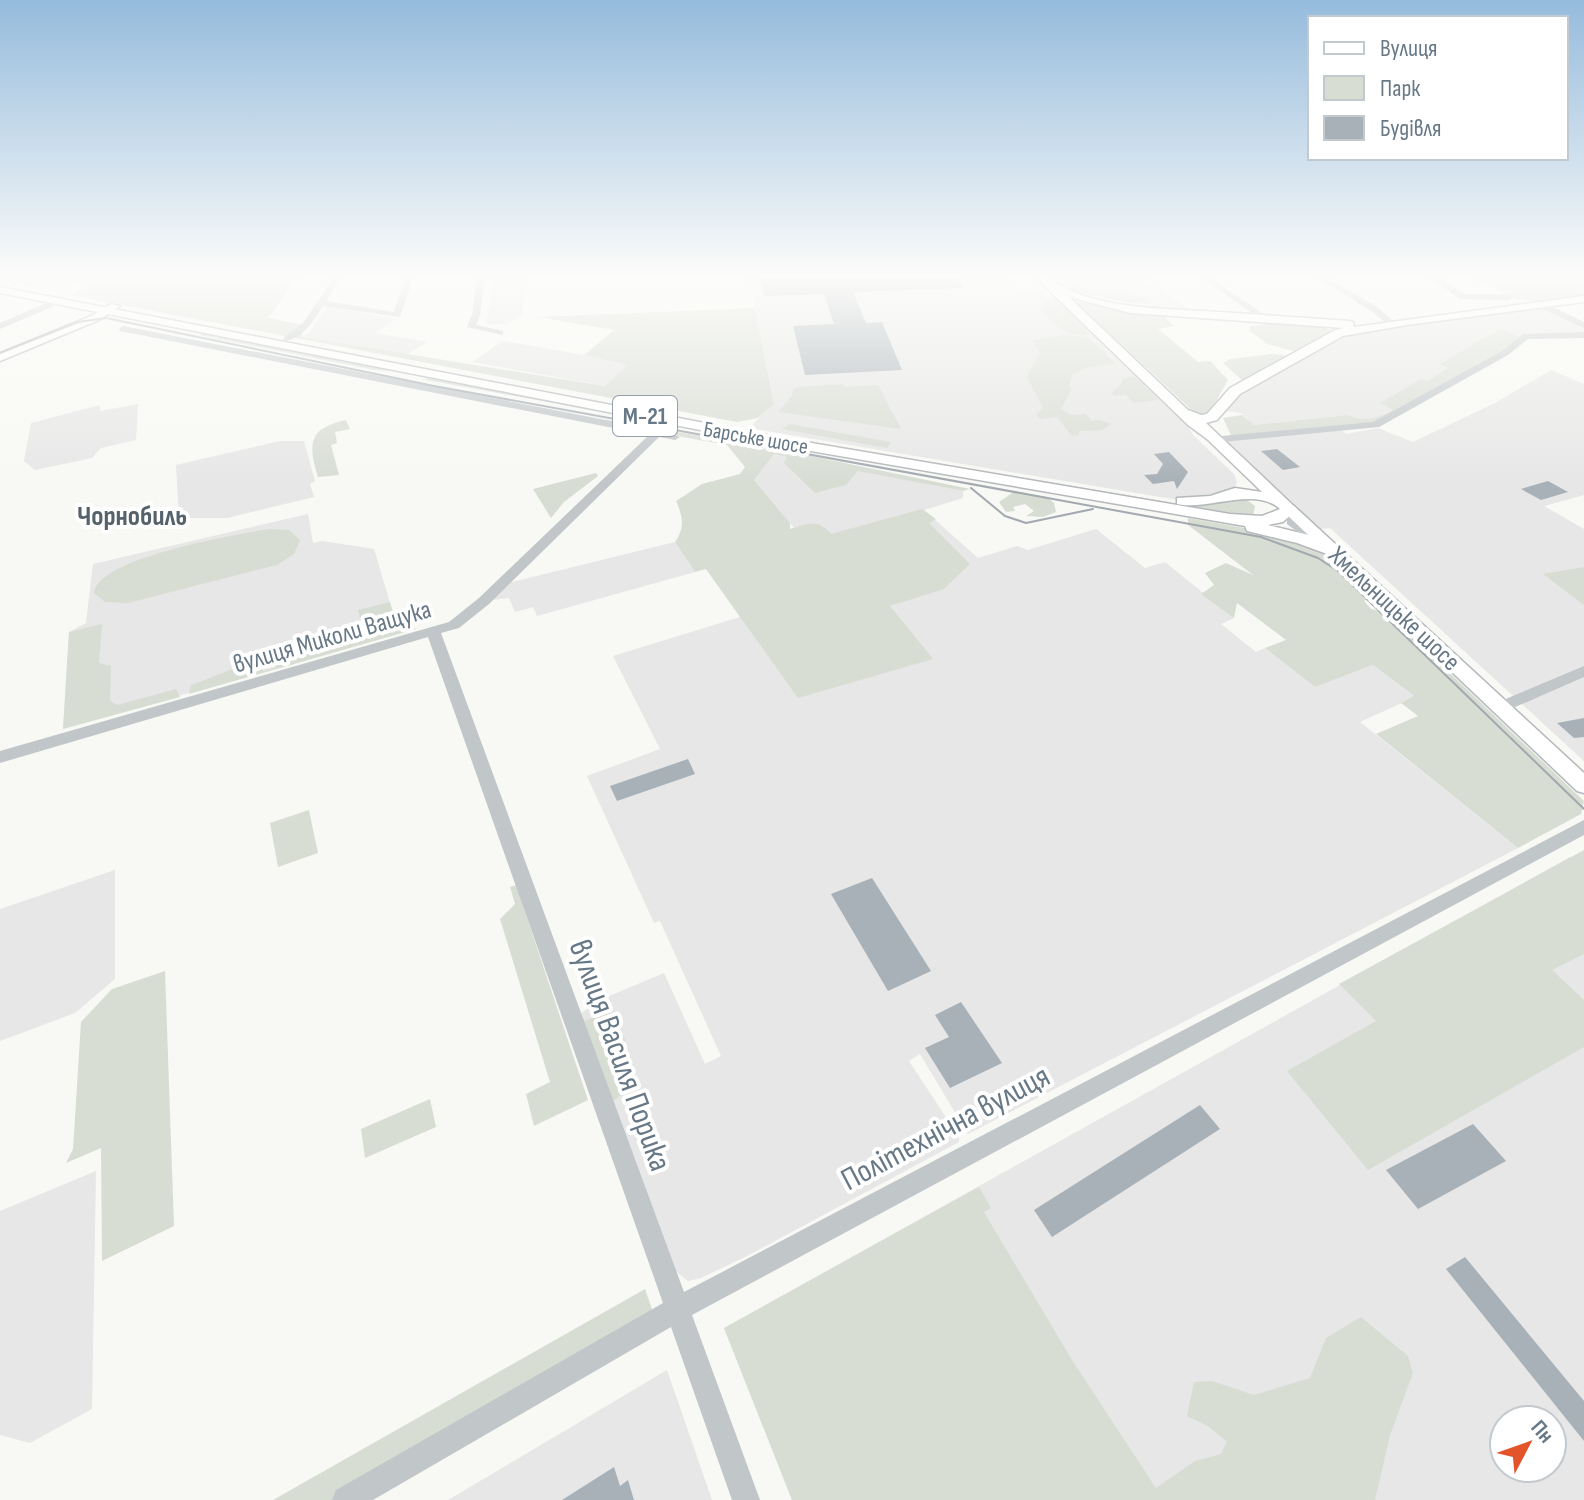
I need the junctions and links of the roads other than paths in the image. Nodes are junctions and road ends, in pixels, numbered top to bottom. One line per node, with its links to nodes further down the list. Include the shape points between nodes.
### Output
1 (32, 343): 8 (main road)
2 (244, 343): 12 (street)
3 (275, 343): 9 (highway, Барське шосе / М-21)
4 (305, 343): 9 (highway, М-21)
5 (1113, 343): 10 (highway)
6 (1319, 343): 11 (highway, via 1235,391)
7 (1517, 343): 14 (street, via 1375,425)
8 (0, 357)
9 (421, 369): 15 (highway, М-21, via 1160,498 1201,502); 17 (highway, Барське шосе / М-21, via 782,442)
10 (1184, 413): 11 (highway, via 1203,420); 14 (highway); 15 (highway, via 1193,435 1234,474 1237,482); 16 (highway, via 1259,487)
11 (1216, 413): 14 (highway)
12 (657, 433): 13 (street); 20 (street, вулиця Миколи Ващука, via 470,615)
13 (675, 437)
14 (1224, 444): 16 (highway)
15 (1230, 494): 16 (highway); 18 (highway, via 1260,505 1263,512)
16 (1289, 508): 18 (highway, М-21, via 1279,518); 19 (main road, Хмельницьке шосе)
17 (1202, 514): 18 (highway, М-21); 19 (highway)
18 (1256, 521)
19 (1338, 553): 22 (main road, Хмельницьке шосе)
20 (434, 633): 23 (street, вулиця Миколи Ващука); 26 (street, вулиця Василя Порика)
21 (1584, 671): 22 (street)
22 (1501, 707): 24 (main road, Хмельницьке шосе)
23 (0, 757)
24 (1584, 785)
25 (1584, 827): 26 (street, Політехнічна вулиця)
26 (677, 1309): 27 (street, Політехнічна вулиця); 28 (street, вулиця Василя Порика)
27 (346, 1500)
28 (746, 1500)

